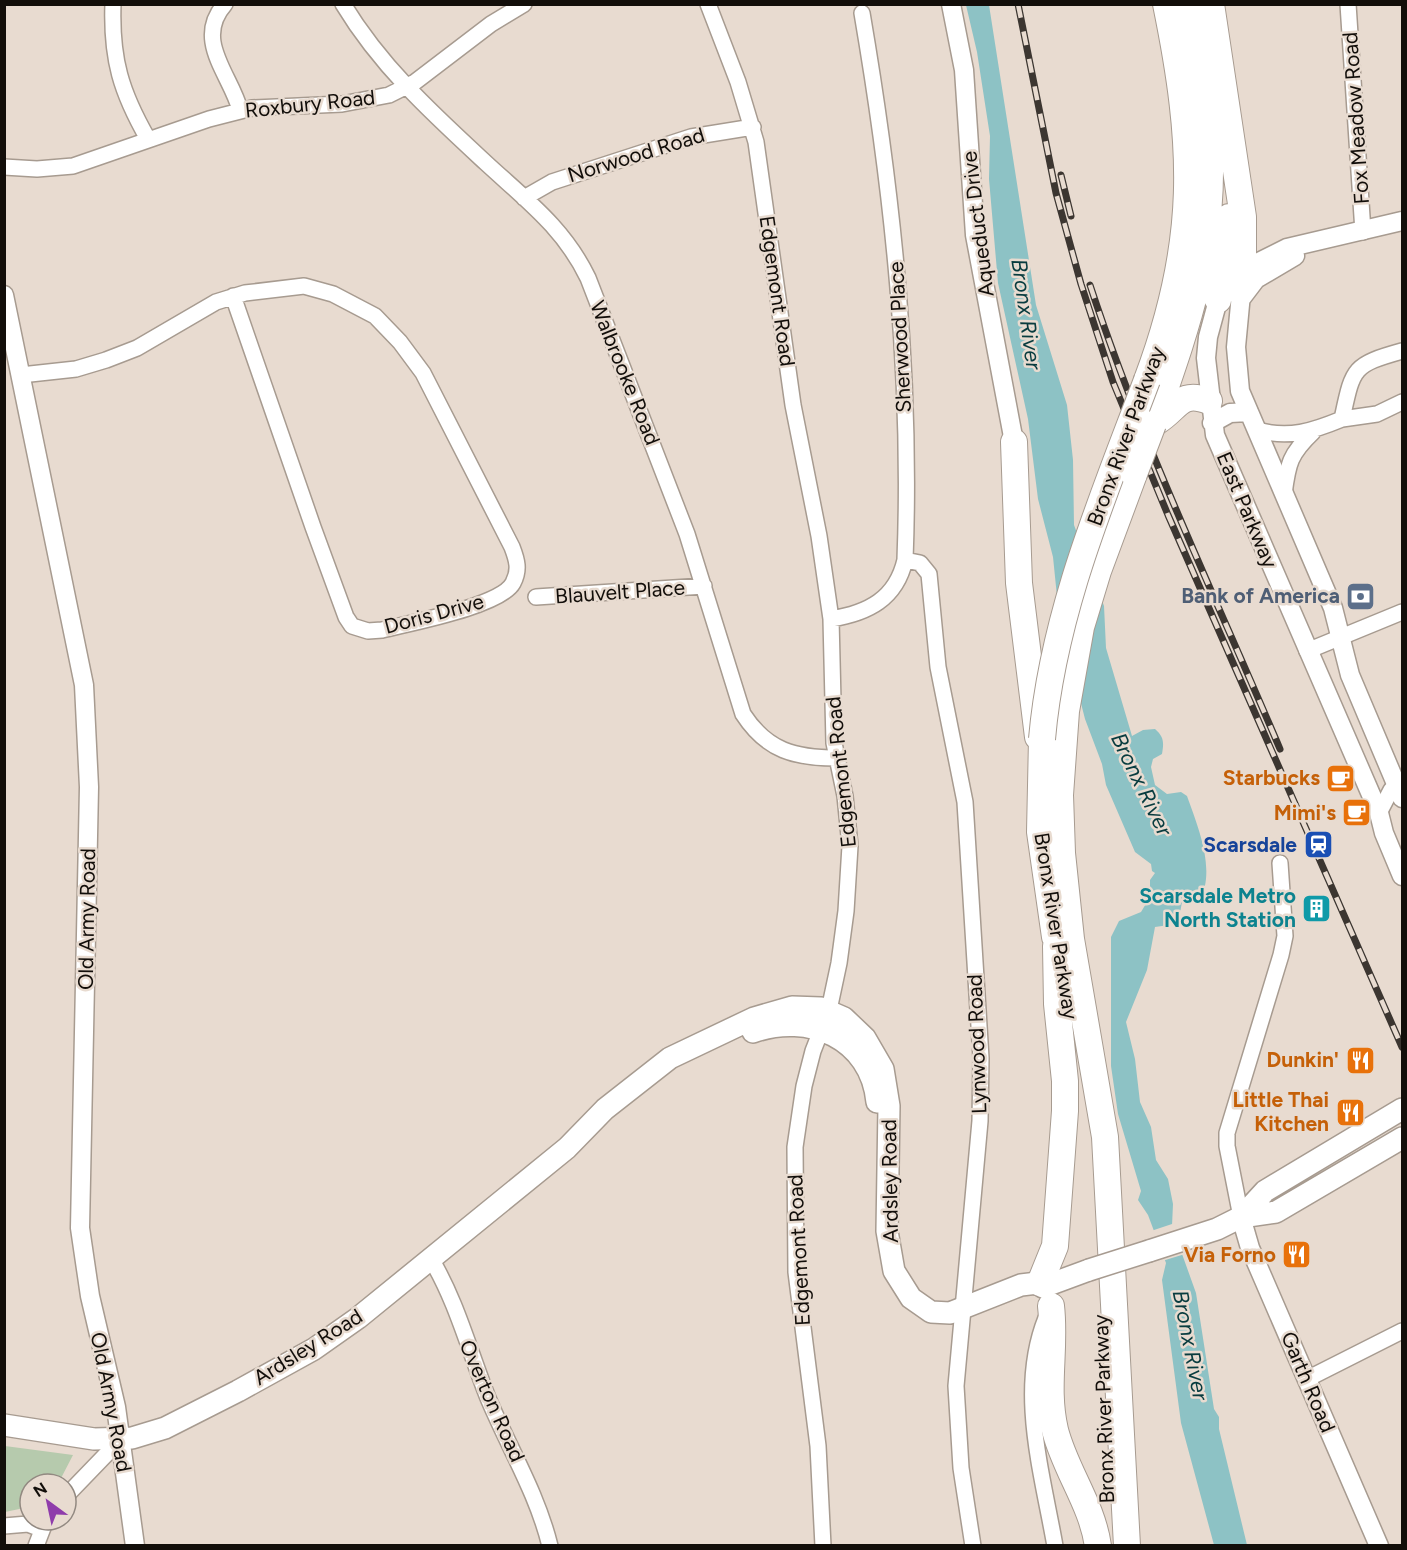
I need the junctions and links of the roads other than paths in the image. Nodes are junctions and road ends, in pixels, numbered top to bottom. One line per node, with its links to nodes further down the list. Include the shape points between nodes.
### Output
1 (113, 4): 15 (street, via 114,51 120,83)
2 (225, 4): 13 (street, via 213,27 213,51)
3 (344, 4): 12 (street, Walbrooke Road)
4 (524, 4): 12 (street, Roxbury Road)
5 (708, 4): 14 (street, Edgemont Road)
6 (951, 4): 35 (street, Aqueduct Drive, via 965,79 975,235)
7 (1166, 4): 44 (highway, Bronx River Parkway, bridge, via 1185,108 1188,193 1178,278 1164,333 1066,604 1053,660)
8 (1191, 4): 31 (highway, Bronx River Parkway, via 1209,128 1209,214 1190,319)
9 (1211, 4): 16 (highway)
10 (1348, 4): 20 (street, Fox Meadow Road)
11 (862, 13): 37 (street, Sherwood Place, via 889,189 904,346)
12 (406, 87): 13 (street, Roxbury Road, via 355,102); 18 (street, Walbrooke Road)
13 (240, 110): 15 (street, Roxbury Road)
14 (753, 127): 18 (street, Norwood Road, via 680,140 552,182); 41 (street, Edgemont Road, via 793,405)
15 (148, 139): 17 (street, Roxbury Road, via 62,168)
16 (1231, 151): 22 (highway, via 1244,232); 25 (highway)
17 (4, 166)
18 (524, 198): 38 (street, Walbrooke Road, via 570,244 588,278)
19 (1402, 221): 20 (street)
20 (1363, 232): 21 (street)
21 (1321, 243): 22 (street, via 1287,248); 25 (street, via 1256,279)
22 (1243, 273): 25 (street)
23 (233, 296): 23 (street, Doris Drive, via 304,286 333,294 375,316 423,373 512,547 518,564 513,584 482,604 382,630 352,626 312,527); 27 (street, Doris Drive, via 137,348 106,360 76,369)
24 (5, 298): 27 (street, Old Army Road)
25 (1229, 300): 29 (street, East Parkway); 30 (street, East Parkway, via 1207,348)
26 (1402, 351): 32 (street, via 1357,368)
27 (21, 375): 63 (street, Old Army Road, via 84,685 89,787 80,1228 90,1296)
28 (1402, 402): 32 (street, via 1377,414)
29 (1246, 405): 30 (street, via 1223,404); 33 (street, East Parkway)
30 (1210, 412): 31 (highway, via 1195,397 1185,398); 43 (street, East Parkway)
31 (1158, 417): 44 (highway, Bronx River Parkway, bridge, via 1089,599 1070,682)
32 (1342, 418): 34 (street)
33 (1257, 430): 34 (street, via 1295,435); 36 (street, East Parkway)
34 (1315, 430): 36 (street, via 1293,453)
35 (1014, 442): 44 (highway, via 1019,584)
36 (1284, 494): 42 (street, East Parkway, via 1333,608)
37 (905, 560): 41 (street, Sherwood Place, via 897,583 880,602 865,611); 59 (street, Lynwood Road, via 920,563 929,574 938,667 968,828 981,1079)
38 (704, 586): 39 (street, Blauvelt Place); 45 (street, Walbrooke Road, via 741,708 752,726 774,746 793,755)
39 (536, 597)
40 (1402, 612): 42 (street)
41 (831, 619): 45 (street, Edgemont Road)
42 (1340, 637): 43 (street); 47 (street, East Parkway, via 1350,675)
43 (1307, 651): 46 (street, East Parkway)
44 (1048, 745): 51 (highway, Bronx River Parkway, via 1040,831); 72 (highway, Bronx River Parkway, via 1107,1152)
45 (837, 758): 52 (street, Edgemont Road, via 850,846 843,939)
46 (1364, 779): 47 (street, via 1376,776); 48 (street, East Parkway)
47 (1398, 782): 48 (street)
48 (1379, 813): 50 (street, East Parkway)
49 (1280, 863): 55 (street, via 1285,936 1227,1133)
50 (1402, 876)
51 (1056, 946): 57 (highway, via 1065,1121 1055,1246); 71 (highway, Bronx River Parkway, via 1083,1086 1092,1158)
52 (825, 1020): 56 (main road, Ardsley Road, via 780,1025 734,1040 674,1071 567,1148); 59 (main road, Ardsley Road, via 844,1018 876,1053 886,1078 887,1231 897,1279 923,1308); 67 (street, Edgemont Road, via 798,1115 794,1190 796,1272 818,1446)
53 (1402, 1109): 55 (main road, via 1264,1191)
54 (1402, 1138): 55 (main road, via 1276,1212)
55 (1241, 1217): 57 (main road, Ardsley Road, bridge, via 1217,1229); 61 (street, Garth Road, via 1250,1248)
56 (431, 1259): 63 (main road, Ardsley Road, via 343,1329 288,1364 165,1428); 66 (street, Overton Road, via 489,1401 532,1489)
57 (1047, 1282): 58 (street); 59 (main road, Ardsley Road, via 1021,1285)
58 (1051, 1306): 69 (street, via 1036,1350 1032,1389); 70 (highway, via 1054,1333 1050,1394 1054,1427 1067,1466 1090,1511)
59 (961, 1317): 68 (street, Lynwood Road, via 957,1433)
60 (1402, 1331): 61 (street)
61 (1307, 1379): 73 (street, Garth Road)
62 (4, 1425): 63 (main road, Ardsley Road, via 94,1439)
63 (121, 1439): 64 (street); 65 (street, Old Army Road)
64 (78, 1484)
65 (135, 1545)
66 (550, 1545)
67 (823, 1545)
68 (973, 1545)
69 (1055, 1545)
70 (1098, 1545)
71 (1110, 1545)
72 (1127, 1545)
73 (1379, 1545)

